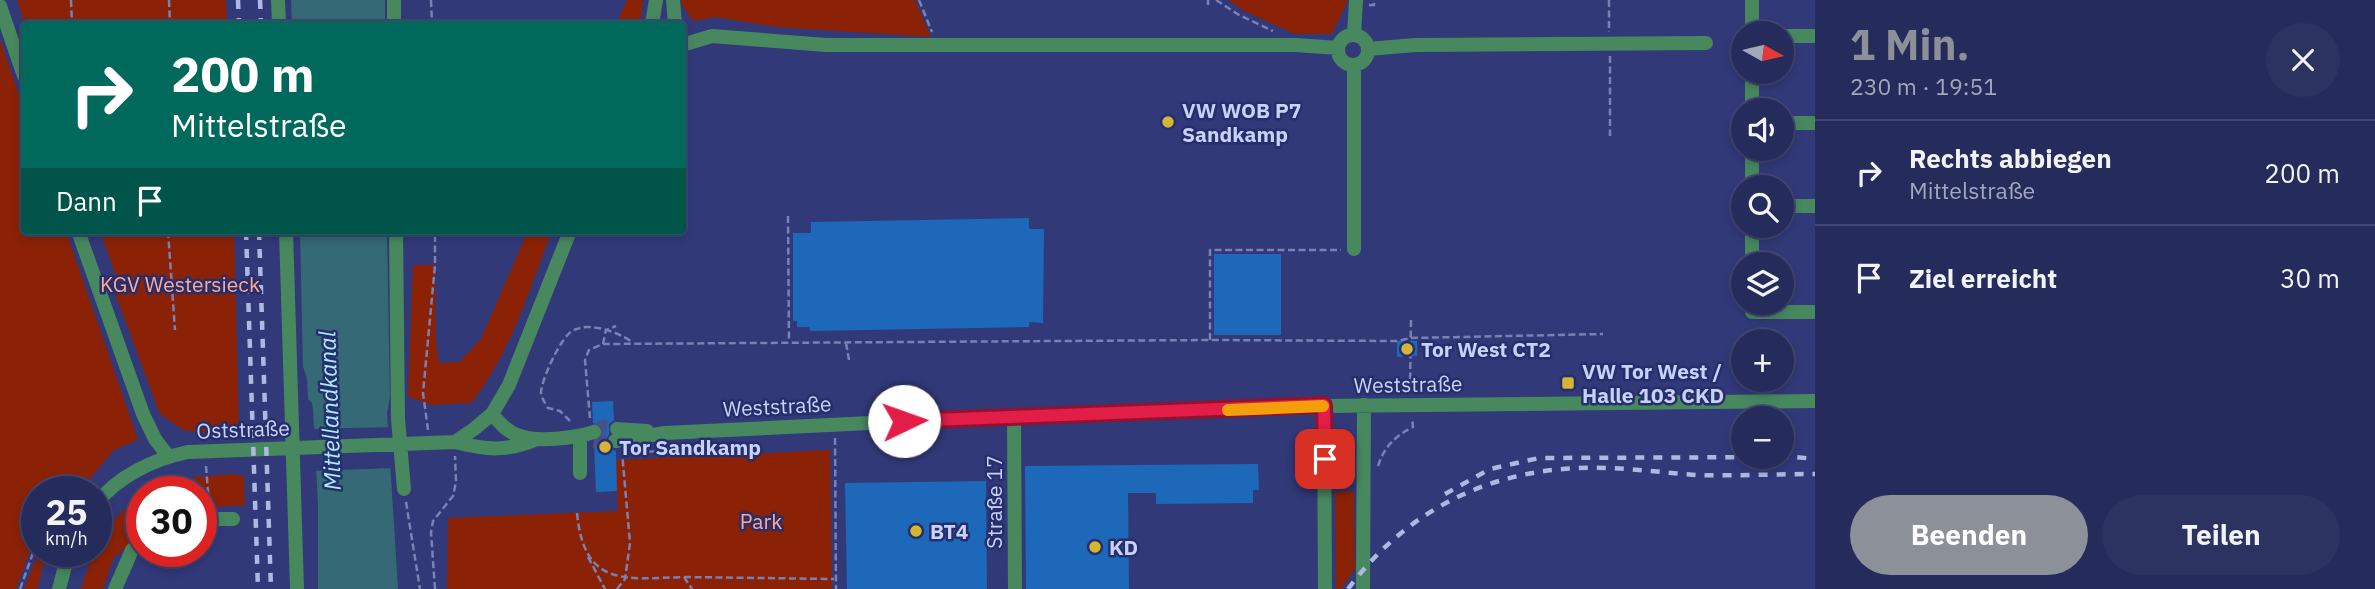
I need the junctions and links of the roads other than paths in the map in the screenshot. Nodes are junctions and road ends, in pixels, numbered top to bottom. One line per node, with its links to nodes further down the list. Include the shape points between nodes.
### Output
1 (278, 0): 8 (street)
2 (394, 0): 9 (street)
3 (656, 0): 10 (street)
4 (673, 0): 11 (street)
5 (1356, 0): 13 (street)
6 (1752, 0): 12 (street)
7 (0, 6): 21 (street)
8 (278, 21)
9 (394, 21)
10 (652, 21)
11 (676, 21)
12 (1752, 21)
13 (1354, 35): 18 (street, via 1345,36); 19 (street, via 1365,41)
14 (1794, 36): 15 (street)
15 (1815, 36)
16 (1706, 43): 19 (street)
17 (686, 44): 18 (street, via 712,36 826,45)
18 (1338, 48): 20 (street, via 1342,61)
19 (1368, 49): 20 (street, via 1366,58)
20 (1354, 65): 30 (street)
21 (21, 67)
22 (1794, 123): 23 (street)
23 (1815, 123)
24 (1794, 206): 25 (street)
25 (1815, 206)
26 (80, 235): 41 (street, via 143,414)
27 (286, 235): 51 (street)
28 (396, 235): 44 (street, via 398,419)
29 (568, 235): 36 (street, via 509,385)
30 (1354, 249)
31 (1794, 312): 32 (street)
32 (1815, 312)
33 (1815, 401): 35 (street, Weststraße)
34 (1324, 405): 35 (street, Weststraße); 37 (street, Weststraße); 53 (street)
35 (1364, 405): 54 (street)
36 (492, 414): 39 (street, via 518,436); 40 (street)
37 (1014, 416): 38 (street, Weststraße); 52 (street, Straße 17)
38 (617, 437)
39 (538, 438): 40 (street, via 516,447 480,448); 42 (street, via 589,433)
40 (455, 442): 41 (street, Oststraße, via 232,449)
41 (168, 456): 43 (street, Oststraße)
42 (580, 473)
43 (112, 489)
44 (404, 489)
45 (217, 519): 46 (street)
46 (233, 519)
47 (126, 564): 50 (street)
48 (65, 567): 49 (street)
49 (59, 589)
50 (115, 589)
51 (298, 589)
52 (1016, 589)
53 (1325, 589)
54 (1363, 589)

